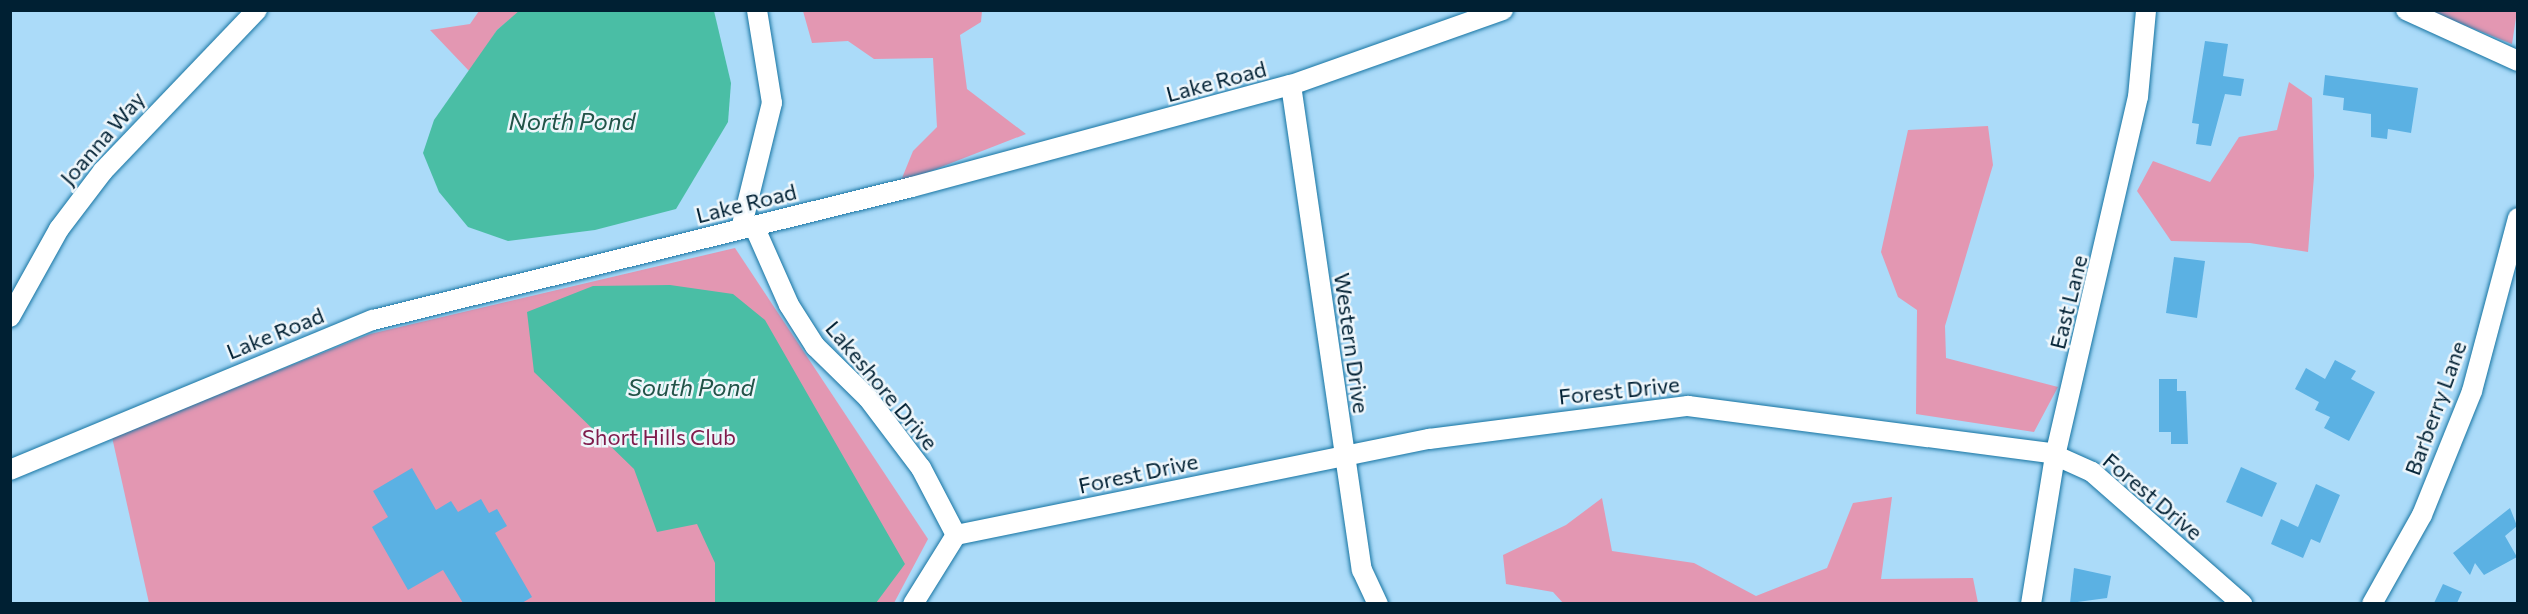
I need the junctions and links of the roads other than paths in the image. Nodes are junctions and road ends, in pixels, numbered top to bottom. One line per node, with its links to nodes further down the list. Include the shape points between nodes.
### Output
1 (257, 10): 10 (street, Joanna Way, via 102,171 59,229)
2 (757, 10): 9 (street, via 772,103)
3 (1503, 10): 7 (street, Lake Road)
4 (2146, 10): 12 (street, East Lane, via 2138,97 2117,205)
5 (2406, 10): 6 (street)
6 (2517, 62)
7 (1291, 85): 9 (street, Lake Road); 11 (street, Western Drive)
8 (2517, 218): 19 (street, Barberry Lane, via 2472,391 2422,515)
9 (747, 227): 13 (street, Lake Road, via 373,320); 14 (street, Lakeshore Drive, via 815,346 868,398 921,468)
10 (10, 317)
11 (1344, 455): 12 (street, Forest Drive, via 1688,406 1978,441); 14 (street, Forest Drive); 16 (street, Western Drive, via 1362,570)
12 (2055, 456): 17 (street, East Lane); 18 (street, Forest Drive, via 2092,472)
13 (10, 470)
14 (956, 536): 15 (street)
15 (913, 603)
16 (1378, 603)
17 (2031, 603)
18 (2242, 603)
19 (2372, 603)

